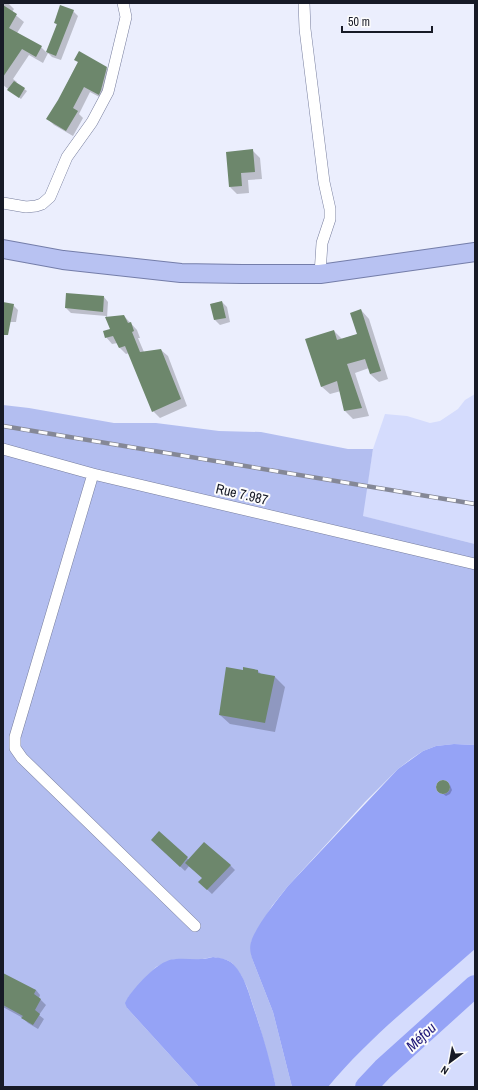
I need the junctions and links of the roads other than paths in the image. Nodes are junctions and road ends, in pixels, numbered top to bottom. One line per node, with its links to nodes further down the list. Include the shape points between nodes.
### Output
1 (123, 3): 3 (street, via 126,17 108,92 92,122 67,157 50,197 36,206)
2 (304, 3): 6 (street, via 323,174 330,209 330,219 322,243)
3 (3, 203)
4 (3, 248): 6 (highway, via 63,260 181,273)
5 (475, 252): 6 (highway)
6 (320, 274)
7 (3, 450): 8 (street, Rue 7.987)
8 (92, 474): 9 (street, Rue 7.987); 10 (street, via 15,737 15,748 22,758)
9 (475, 564)
10 (195, 926)

